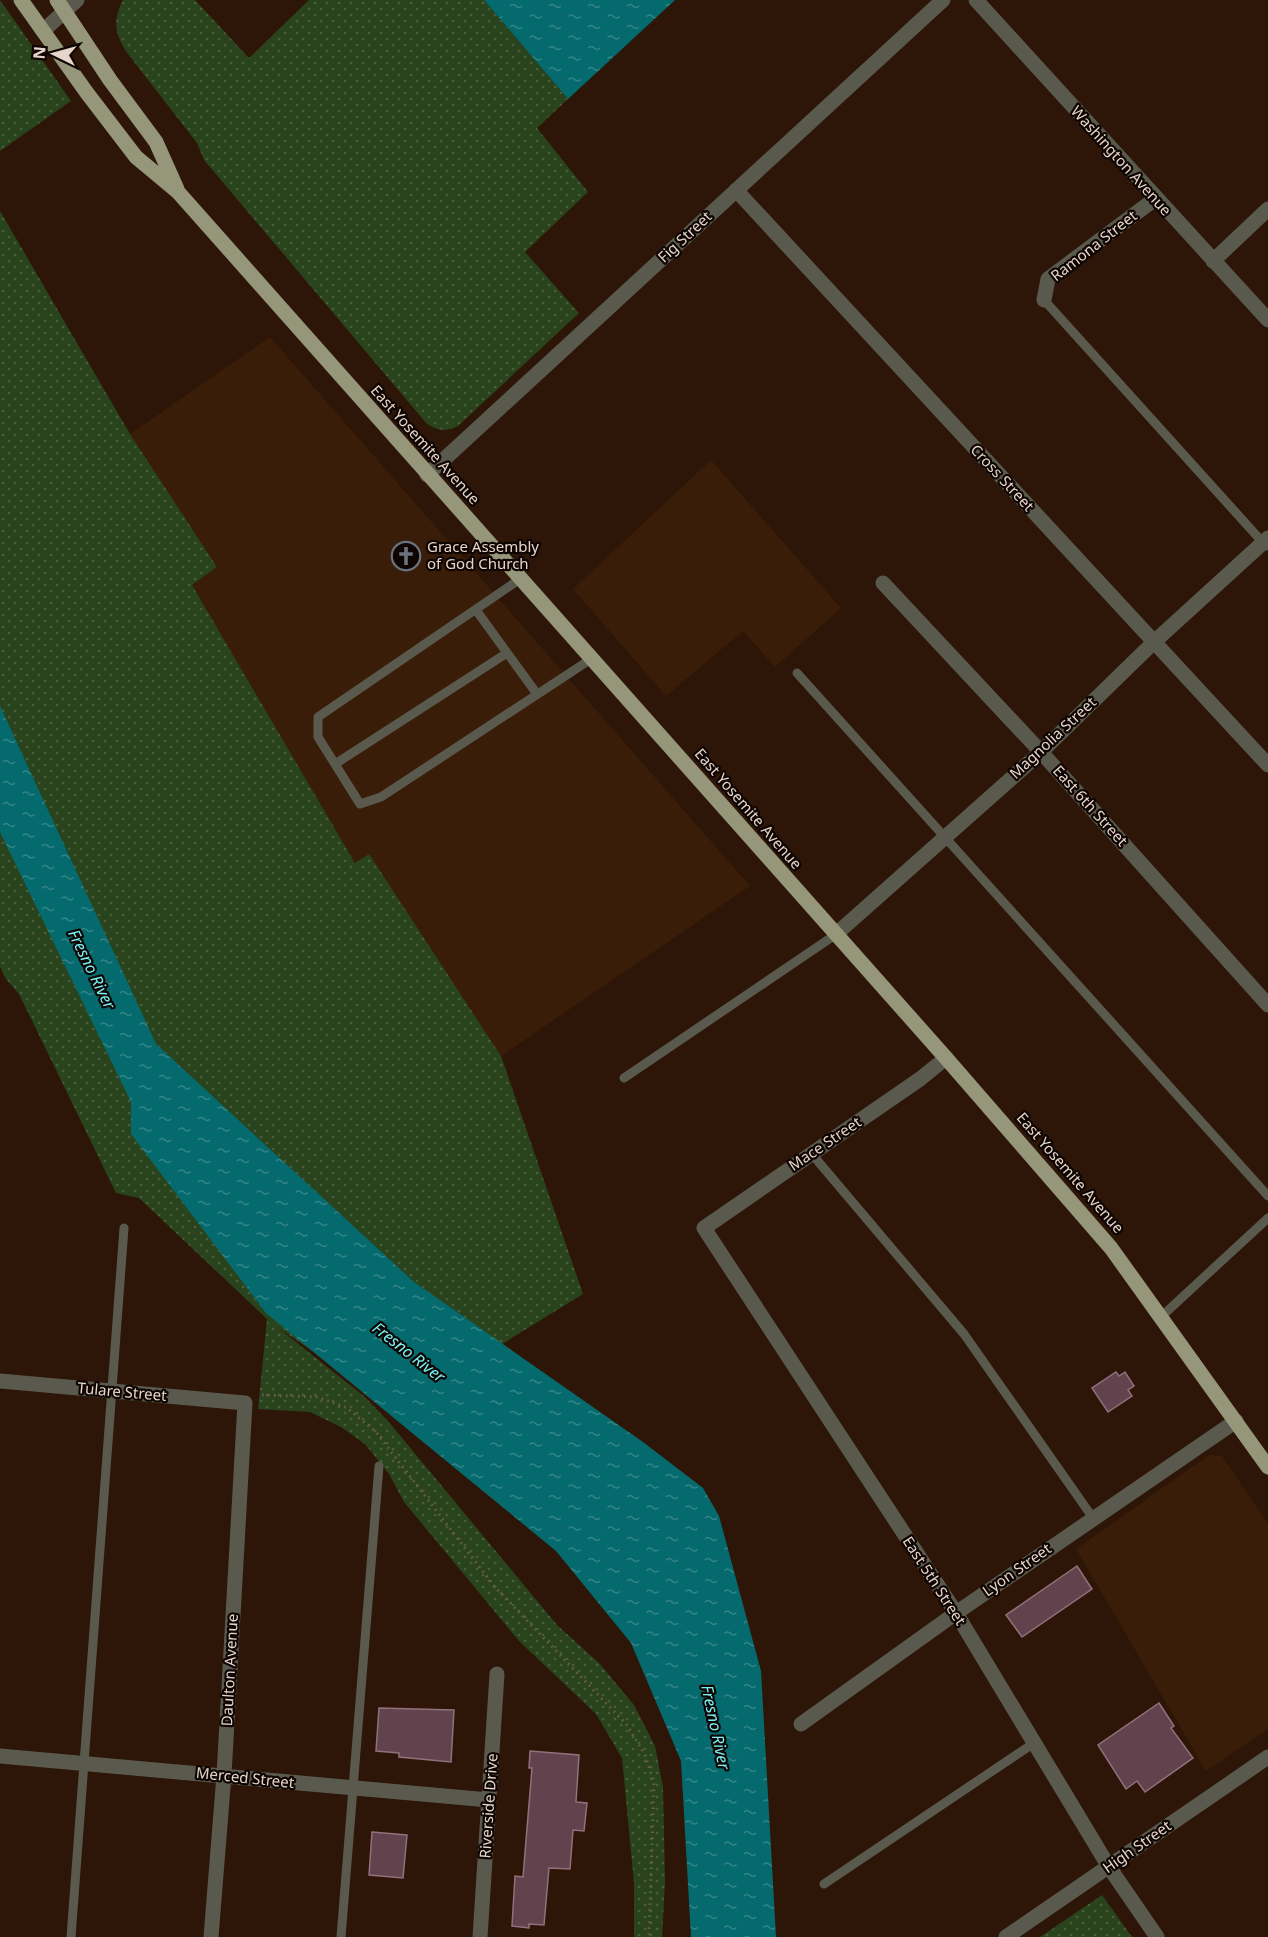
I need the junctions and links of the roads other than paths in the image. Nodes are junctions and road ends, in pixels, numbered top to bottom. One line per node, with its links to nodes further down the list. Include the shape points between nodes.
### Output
1 (21, 0): 6 (main road, East Yosemite Avenue)
2 (77, 0): 5 (street)
3 (943, 0): 7 (street, Fig Street)
4 (976, 0): 9 (street, Washington Avenue)
5 (61, 6): 6 (street); 8 (main road, East Yosemite Avenue, via 156,142)
6 (43, 31): 8 (main road, East Yosemite Avenue, via 136,157)
7 (736, 190): 14 (street, Fig Street); 19 (street, Cross Street)
8 (178, 192): 14 (main road, East Yosemite Avenue)
9 (1155, 199): 11 (street, Washington Avenue); 12 (street, Ramona Street, via 1048,279)
10 (1268, 209): 11 (street)
11 (1213, 261): 13 (street, Washington Avenue)
12 (1044, 300): 15 (lane)
13 (1268, 320)
14 (427, 475): 16 (main road, East Yosemite Avenue)
15 (1266, 543): 19 (street, Magnolia Street)
16 (520, 579): 18 (lane); 21 (main road, East Yosemite Avenue)
17 (883, 584): 24 (street, East 6th Street)
18 (476, 610): 20 (lane); 25 (lane, via 318,717 318,737)
19 (1154, 642): 24 (street, Magnolia Street); 26 (street, Cross Street)
20 (507, 653): 23 (lane); 25 (lane)
21 (591, 659): 23 (lane); 28 (main road, East Yosemite Avenue)
22 (797, 674): 27 (lane)
23 (537, 694): 25 (lane, via 381,797 360,804)
24 (1041, 752): 27 (street, Magnolia Street); 29 (street, East 6th Street)
25 (335, 765)
26 (1268, 765)
27 (944, 839): 28 (street, Magnolia Street); 33 (lane)
28 (835, 934): 30 (main road, East Yosemite Avenue); 31 (lane)
29 (1268, 1005)
30 (946, 1058): 32 (street, Mace Street); 37 (main road, East Yosemite Avenue, via 1111,1248)
31 (624, 1078)
32 (811, 1153): 36 (street, Mace Street); 44 (lane, via 964,1334)
33 (1268, 1196)
34 (1268, 1218): 37 (lane)
35 (124, 1228): 39 (lane)
36 (704, 1228): 45 (street, East 5th Street)
37 (1162, 1316): 41 (main road, East Yosemite Avenue)
38 (0, 1381): 39 (street, Tulare Street)
39 (111, 1391): 40 (street, Tulare Street); 51 (lane)
40 (245, 1403): 52 (street, Daulton Avenue)
41 (1236, 1421): 43 (main road, East Yosemite Avenue); 44 (street, Lyon Street)
42 (379, 1466): 53 (lane)
43 (1268, 1467)
44 (1093, 1518): 45 (street, Lyon Street)
45 (956, 1613): 47 (street, Lyon Street); 48 (street, East 5th Street)
46 (497, 1674): 54 (street, Riverside Drive)
47 (801, 1724)
48 (1034, 1743): 55 (street, East 5th Street); 56 (lane)
49 (0, 1756): 51 (street, Merced Street)
50 (1268, 1757): 55 (street, High Street)
51 (84, 1763): 52 (street, Merced Street); 57 (lane)
52 (224, 1775): 53 (street, Merced Street); 58 (street, Daulton Avenue)
53 (354, 1789): 54 (street, Merced Street); 59 (lane)
54 (489, 1800): 60 (street, Riverside Drive)
55 (1108, 1867): 61 (street, High Street); 62 (street, East 5th Street)
56 (824, 1884)
57 (70, 1937)
58 (211, 1937)
59 (341, 1937)
60 (480, 1937)
61 (1006, 1937)
62 (1157, 1937)

